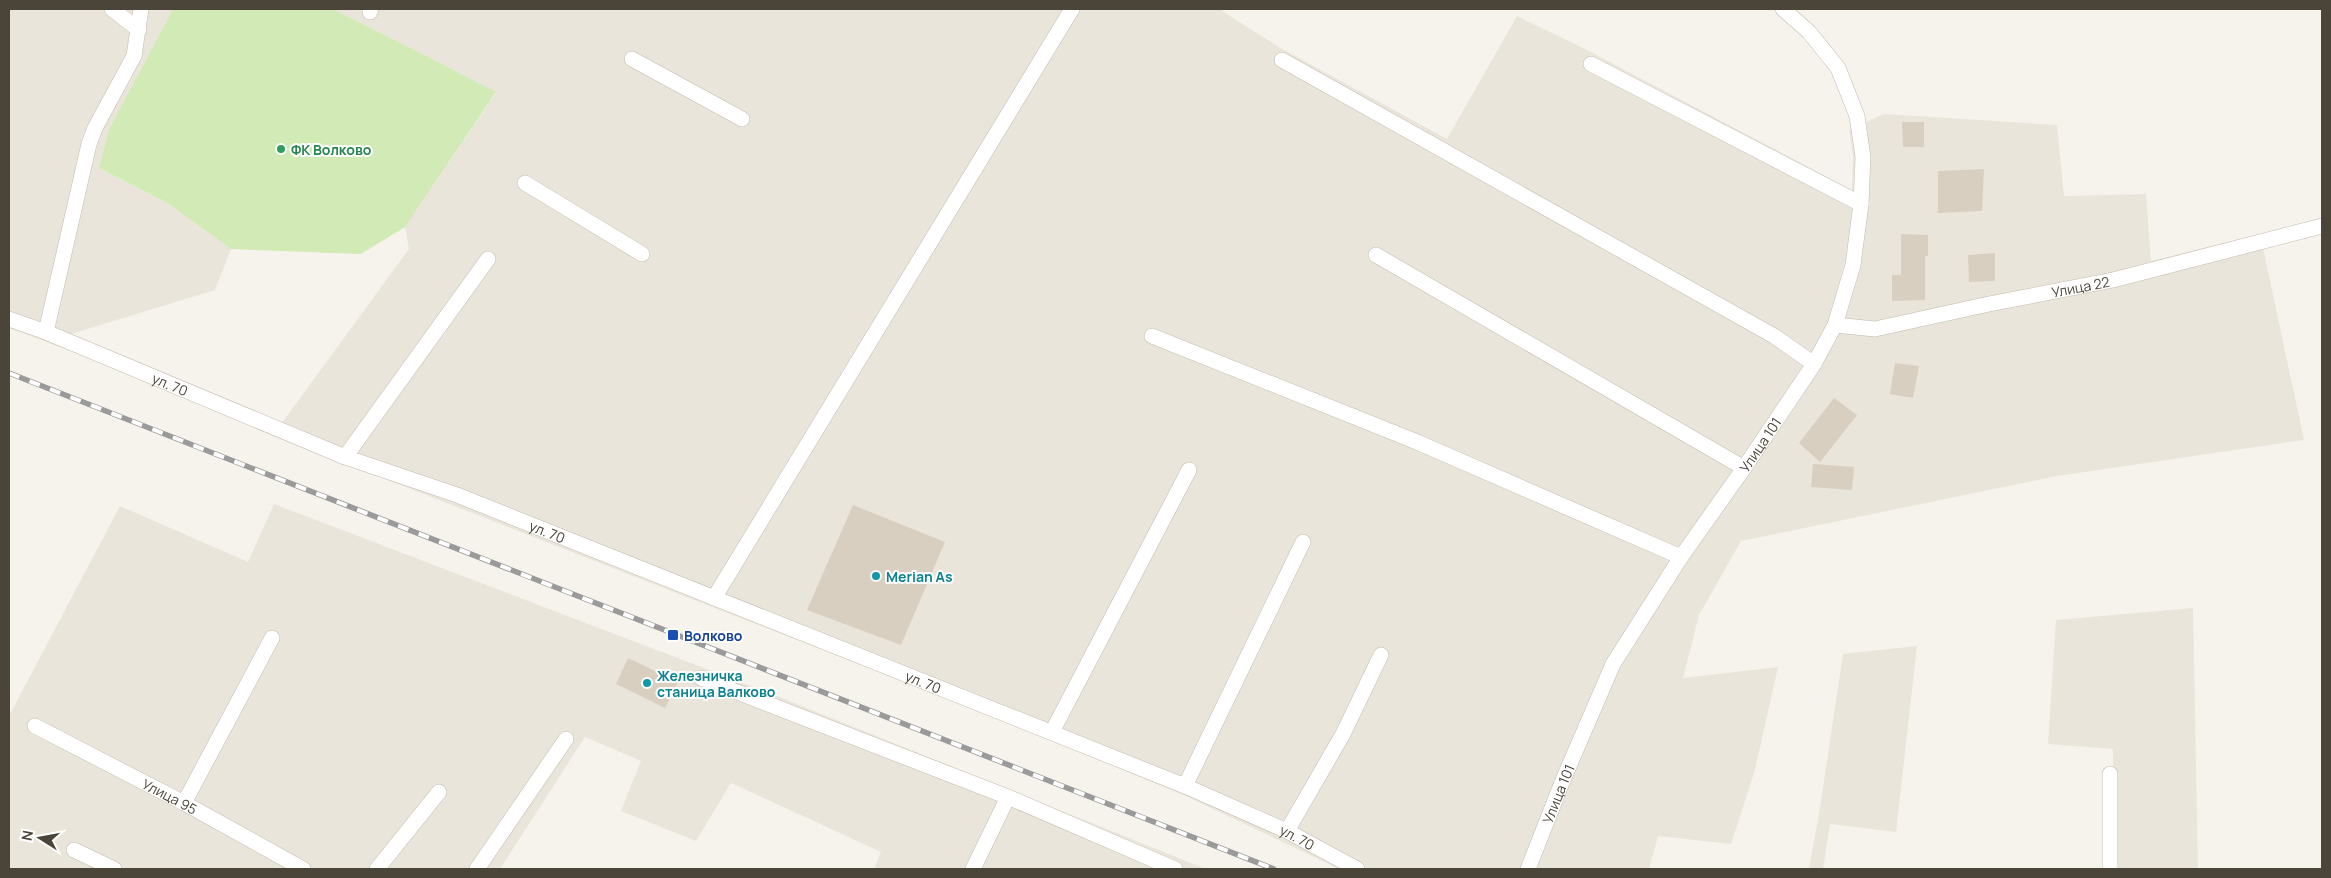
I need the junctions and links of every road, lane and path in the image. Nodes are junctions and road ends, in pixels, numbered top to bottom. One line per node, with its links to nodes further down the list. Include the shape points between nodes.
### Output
1 (112, 9): 5 (street)
2 (141, 9): 5 (street)
3 (1072, 9): 26 (street)
4 (1783, 9): 11 (street, Улица 101, via 1809,32 1838,68 1857,116 1862,158)
5 (139, 30): 18 (street, via 134,56 89,144)
6 (632, 59): 9 (street)
7 (1282, 60): 20 (street, via 1774,336)
8 (1591, 64): 11 (street)
9 (742, 119)
10 (525, 183): 13 (street)
11 (1861, 204): 17 (street, Улица 101, via 1853,265)
12 (2322, 226): 17 (street, Улица 22, via 2112,280 1875,330)
13 (642, 254)
14 (1376, 255): 22 (street)
15 (488, 259): 21 (street)
16 (9, 319): 18 (street, ул. 70)
17 (1836, 325): 20 (street, Улица 101)
18 (46, 332): 21 (street, ул. 70)
19 (1152, 336): 25 (street, via 1417,442)
20 (1814, 364): 22 (street, Улица 101)
21 (345, 457): 26 (street, ул. 70, via 456,495)
22 (1744, 468): 25 (street, Улица 101)
23 (1189, 470): 31 (street)
24 (1304, 542): 34 (street)
25 (1681, 557): 47 (street, Улица 101, via 1614,664)
26 (714, 598): 31 (street, ул. 70)
27 (272, 638): 37 (street)
28 (1381, 655): 38 (street, via 1344,734)
29 (701, 678): 36 (street)
30 (35, 726): 37 (street, Улица 95)
31 (1052, 732): 34 (street, ул. 70)
32 (566, 739): 43 (street)
33 (2110, 774): 48 (street)
34 (1185, 786): 38 (street, ул. 70)
35 (439, 792): 42 (street)
36 (1008, 797): 44 (street); 45 (street)
37 (184, 803): 40 (street, Улица 95)
38 (1287, 831): 46 (street, ул. 70)
39 (74, 850): 41 (street)
40 (297, 868)
41 (114, 869)
42 (377, 869)
43 (477, 869)
44 (973, 869)
45 (1175, 869)
46 (1357, 869)
47 (1528, 869)
48 (2110, 869)

